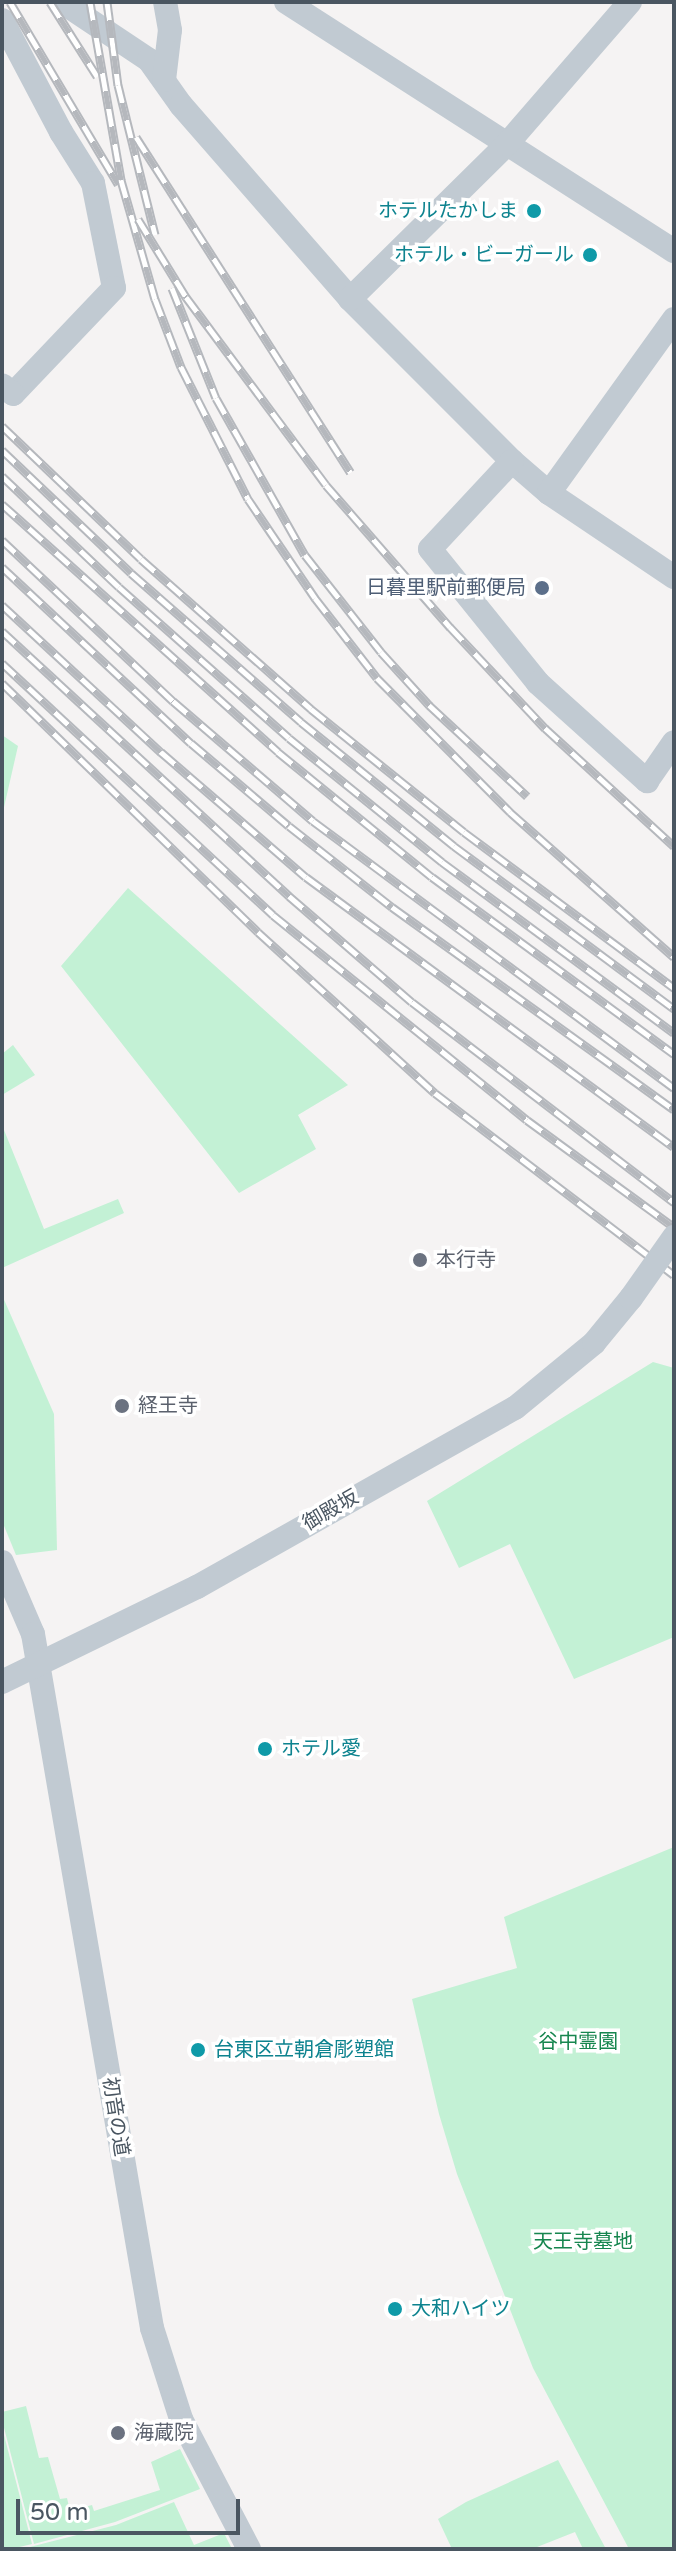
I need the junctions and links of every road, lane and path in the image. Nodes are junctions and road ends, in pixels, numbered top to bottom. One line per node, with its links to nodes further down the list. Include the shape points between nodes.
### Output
1 (62, 2): 6 (street, via 149,60)
2 (165, 2): 6 (street, via 170,30)
3 (286, 2): 7 (street)
4 (630, 2): 7 (street)
5 (4, 26): 11 (street, via 93,183 114,288 13,394)
6 (164, 80): 9 (street)
7 (507, 144): 8 (street); 9 (street)
8 (674, 251)
9 (350, 299): 12 (street)
10 (674, 319): 13 (street)
11 (2, 385)
12 (512, 461): 13 (street); 15 (street, via 430,549 538,683 647,781)
13 (549, 493): 14 (street)
14 (674, 577)
15 (674, 742)
16 (674, 1237): 18 (street, 御殿坂, bridge, via 594,1343 515,1408 197,1587)
17 (2, 1562): 18 (street, 初音の道, via 33,1634)
18 (38, 1666): 19 (street, 御殿坂); 20 (street, 初音の道, via 152,2328 181,2419)
19 (2, 1682)
20 (249, 2549)

